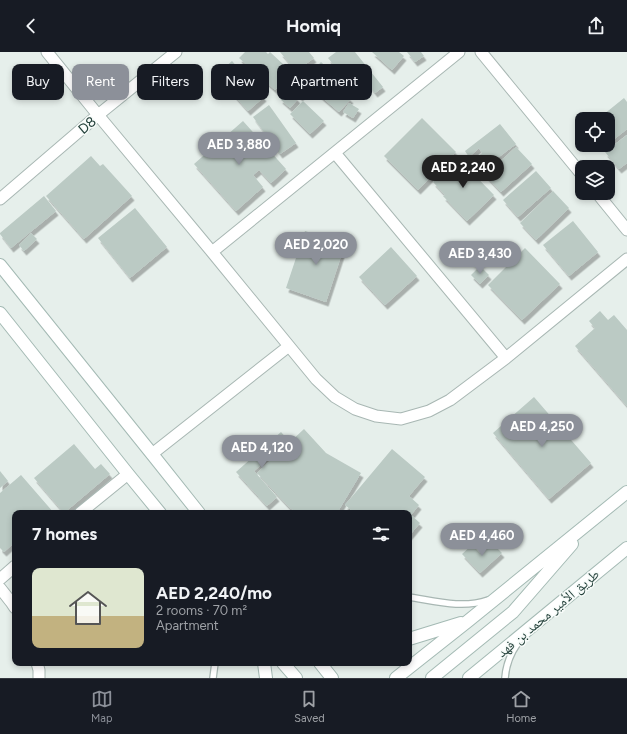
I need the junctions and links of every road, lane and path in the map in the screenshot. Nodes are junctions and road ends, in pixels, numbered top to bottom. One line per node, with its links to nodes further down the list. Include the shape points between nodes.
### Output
1 (47, 52): 5 (street)
2 (176, 52): 5 (street, D8)
3 (459, 52): 6 (street)
4 (481, 52): 7 (street)
5 (98, 115): 8 (street, D8); 11 (street)
6 (335, 152): 11 (street); 16 (street)
7 (575, 166)
8 (0, 199)
9 (603, 200): 10 (street)
10 (627, 230)
11 (212, 252): 15 (street)
12 (627, 259): 16 (street)
13 (0, 265): 17 (street)
14 (0, 312): 18 (street)
15 (289, 346): 16 (street, via 316,379 335,397 355,409 376,416 400,419 429,411 450,400); 17 (street)
16 (506, 358)
17 (152, 454): 22 (street)
18 (128, 474): 20 (street); 21 (street)
19 (627, 492): 23 (street)
20 (84, 510)
21 (158, 510)
22 (197, 510)
23 (594, 519): 29 (street); 48 (street, via 513,612)
24 (627, 548): 32 (street, طريق الأمير محمد بن فهد)
25 (12, 568): 26 (street)
26 (0, 578)
27 (0, 588): 30 (street)
28 (412, 597): 29 (lane, via 471,604)
29 (498, 597): 31 (street)
30 (12, 604)
31 (468, 621): 33 (street); 35 (street)
32 (526, 632): 34 (street, طريق الأمير محمد بن فهد); 51 (lane, via 509,657)
33 (412, 638)
34 (496, 656): 49 (street, طريق الأمير محمد بن فهد); 50 (street)
35 (412, 665)
36 (38, 666): 42 (street)
37 (215, 666): 43 (lane)
38 (264, 666): 44 (street)
39 (286, 666): 45 (street)
40 (322, 666): 46 (street)
41 (411, 666): 47 (street)
42 (39, 678)
43 (213, 678)
44 (266, 678)
45 (296, 678)
46 (332, 678)
47 (396, 678)
48 (432, 678)
49 (469, 678)
50 (484, 678)
51 (506, 678)

